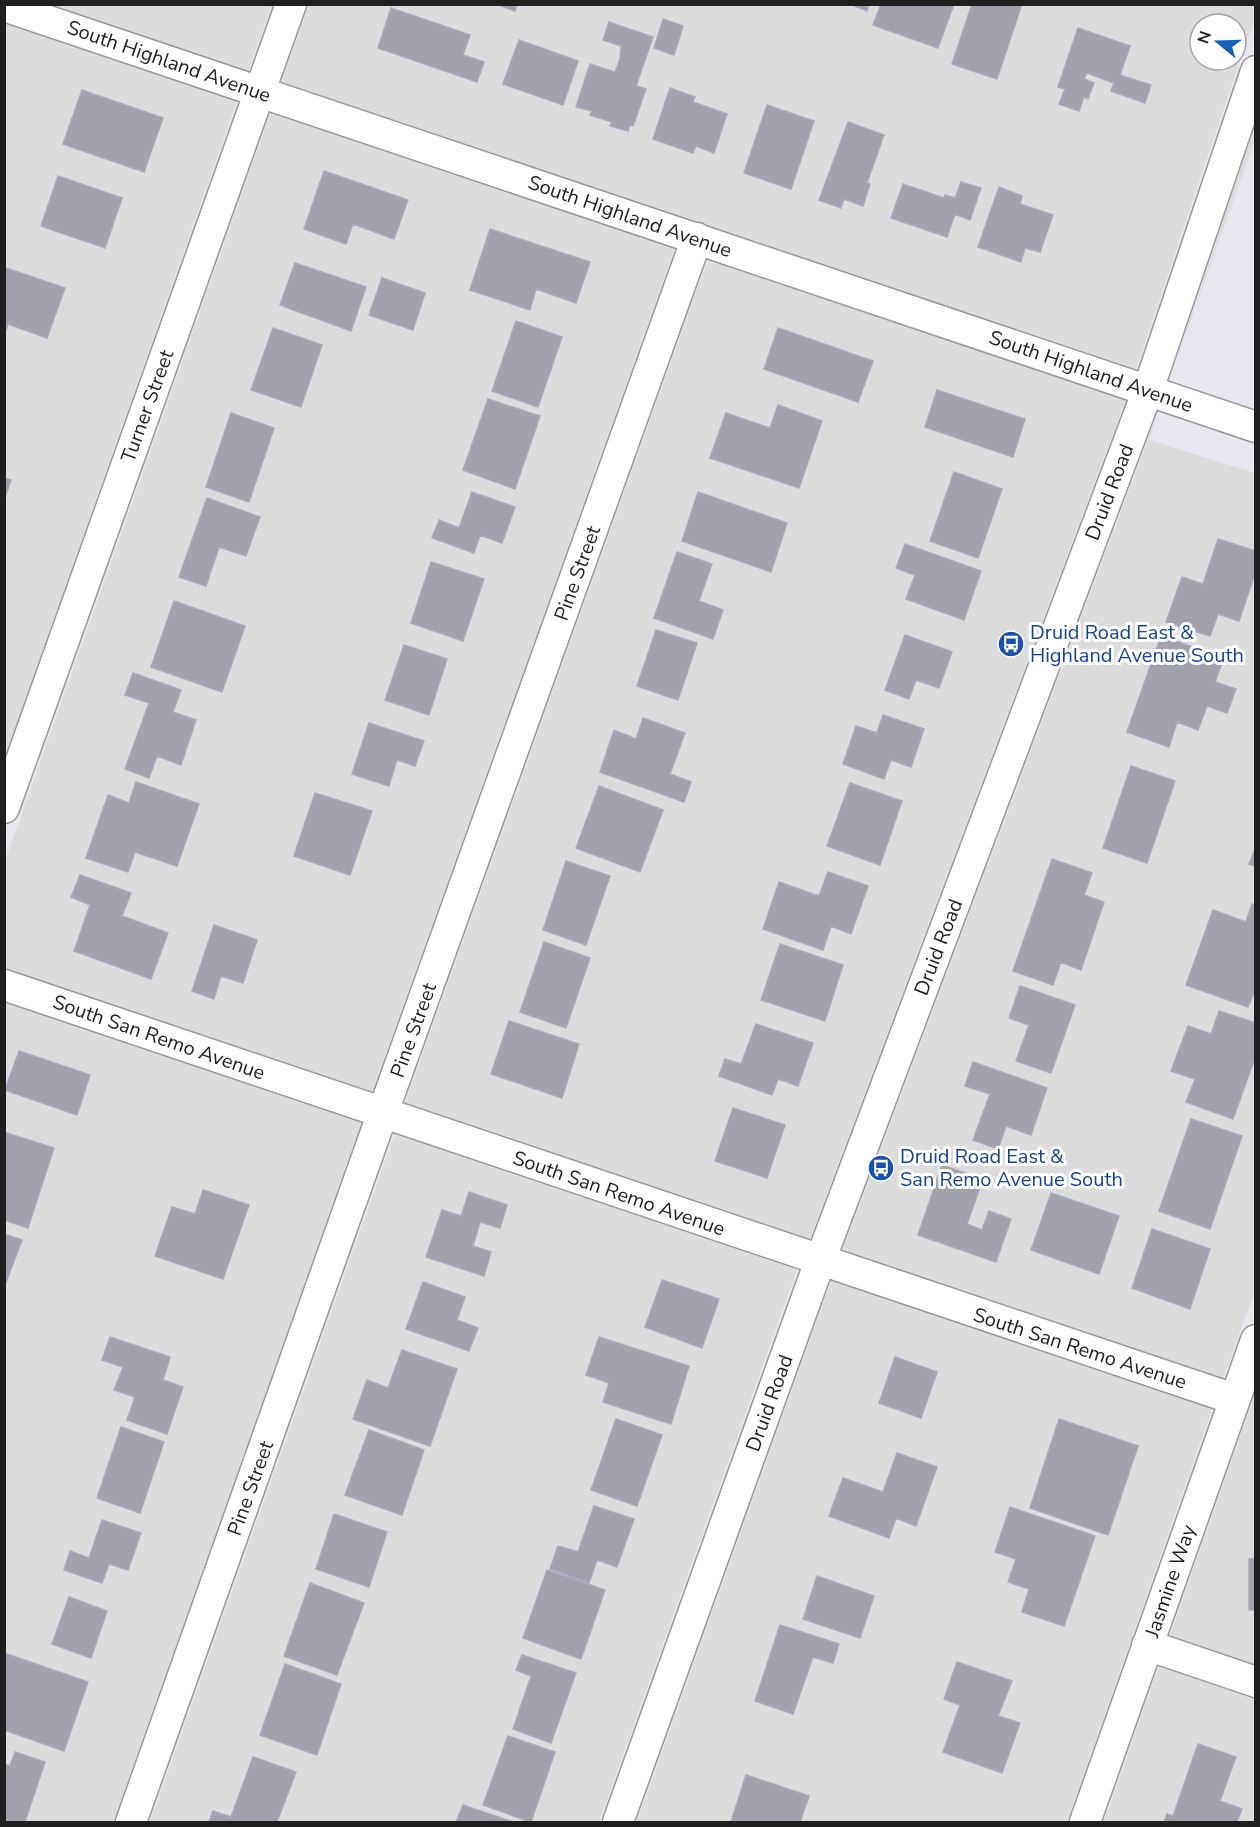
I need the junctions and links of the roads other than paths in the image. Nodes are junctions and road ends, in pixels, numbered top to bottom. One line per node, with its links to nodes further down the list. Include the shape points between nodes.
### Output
1 (291, 4): 4 (street, Turner Street)
2 (4, 6): 4 (street, South Highland Avenue)
3 (1256, 71): 6 (street, Druid Road)
4 (259, 92): 5 (street, South Highland Avenue); 8 (street, Turner Street)
5 (697, 238): 6 (street, South Highland Avenue); 10 (street, Pine Street)
6 (1148, 390): 7 (street, South Highland Avenue); 11 (street, Druid Road)
7 (1256, 427)
8 (4, 808)
9 (4, 985): 10 (street, South San Remo Avenue)
10 (383, 1112): 11 (street, South San Remo Avenue); 16 (street, Pine Street)
11 (820, 1261): 13 (street, South San Remo Avenue); 17 (street, Druid Road)
12 (1256, 1340): 13 (street, Jasmine Way)
13 (1234, 1399): 14 (street, Jasmine Way)
14 (1148, 1645): 15 (street); 18 (street, Jasmine Way)
15 (1256, 1682)
16 (131, 1822)
17 (618, 1822)
18 (1085, 1822)

